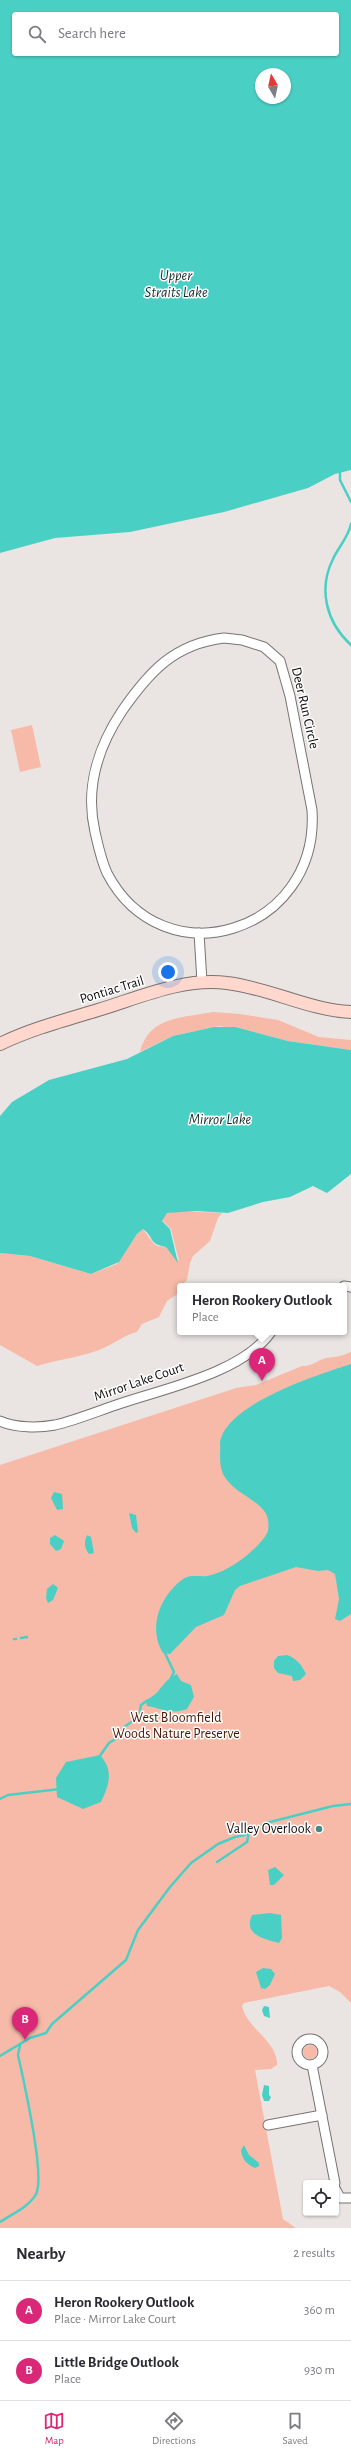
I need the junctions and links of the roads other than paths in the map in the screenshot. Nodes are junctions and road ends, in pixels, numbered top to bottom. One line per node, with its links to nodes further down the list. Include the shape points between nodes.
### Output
1 (199, 933): 1 (street, Deer Run Circle, via 176,929 138,910 120,892 107,872 99,851 93,821 95,770 110,730 132,697 169,656 204,640 242,640 264,647 280,661 292,703 312,810 313,829 310,848 302,869 293,885 272,910 254,921 235,928); 2 (street)
2 (202, 982): 3 (main road, Pontiac Trail, via 227,983 271,993 316,1008); 4 (main road, Pontiac Trail, via 184,985 26,1032)
3 (351, 1012)
4 (0, 1044)
5 (268, 1335): 6 (street, Mirror Lake Court, via 258,1347 242,1358 213,1372 54,1425)
6 (1, 1423)
7 (312, 2065): 8 (street)
8 (322, 2115): 9 (street); 10 (street)
9 (268, 2125)
10 (334, 2180)
11 (339, 2196): 12 (street)
12 (351, 2198)

